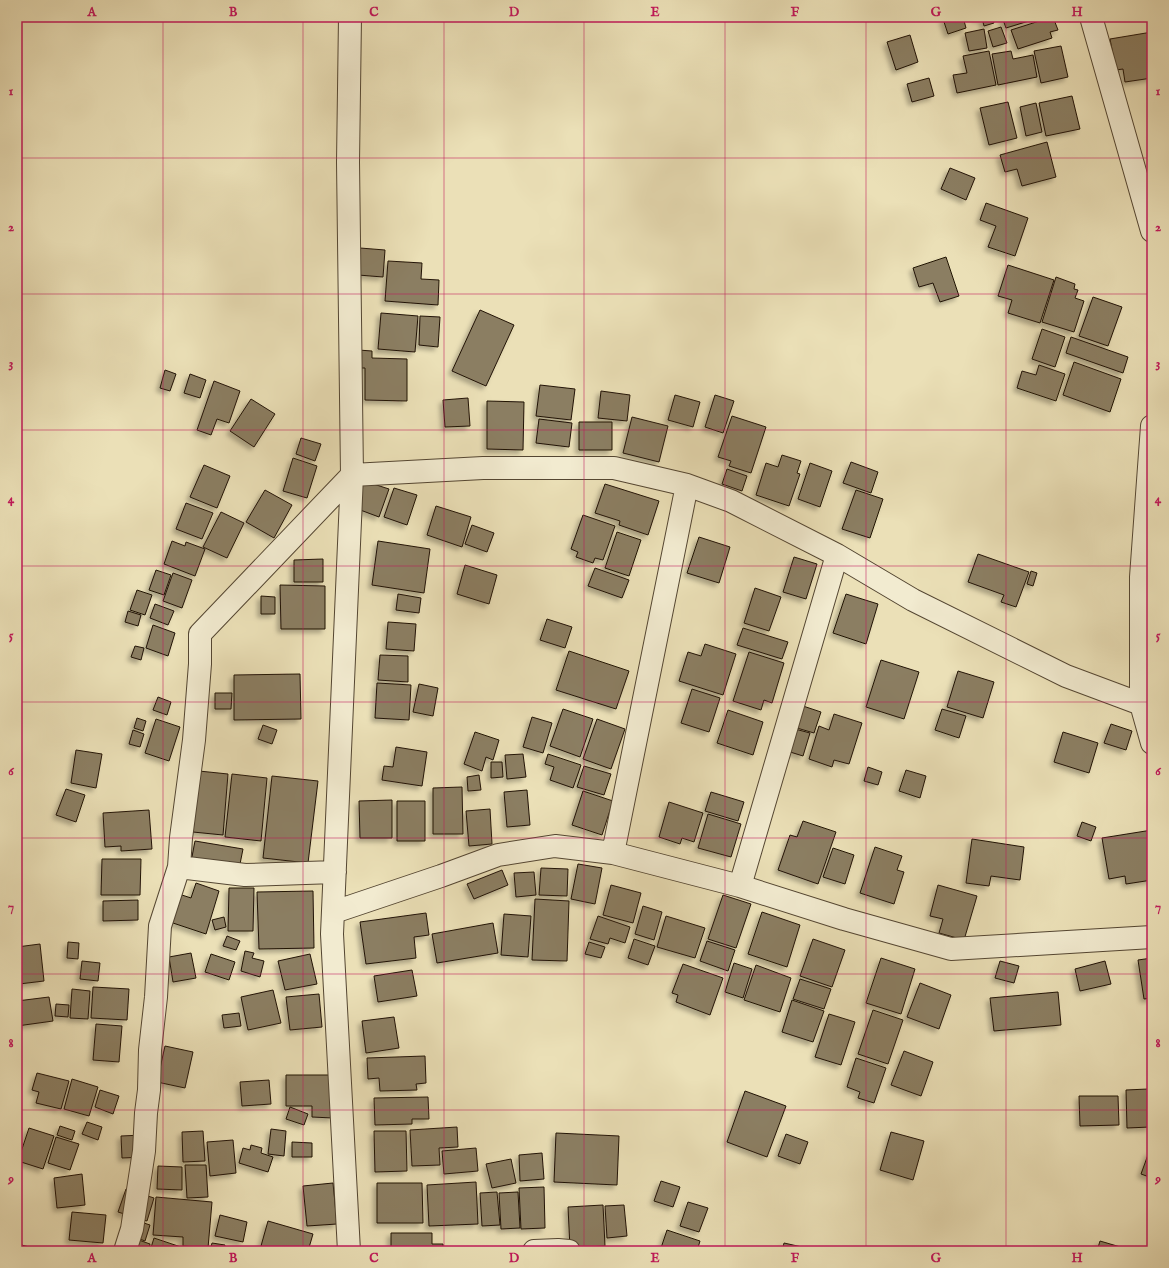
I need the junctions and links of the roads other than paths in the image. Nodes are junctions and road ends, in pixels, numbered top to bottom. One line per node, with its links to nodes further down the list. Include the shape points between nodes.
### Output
1 (350, 17): 5 (street, via 348,162)
2 (1091, 17): 3 (street)
3 (1152, 231)
4 (1152, 426): 8 (street, via 1142,578)
5 (352, 476): 6 (street, via 483,468 614,468); 11 (street, via 200,634 194,740); 12 (street)
6 (687, 485): 7 (street, via 731,501); 10 (street)
7 (837, 555): 8 (street, via 913,600 1066,676); 13 (street)
8 (1141, 704): 9 (street)
9 (1152, 743)
10 (613, 853): 13 (street); 14 (street, via 555,846 498,855)
11 (179, 867): 12 (street, via 245,875); 16 (street, via 160,926 144,1151 132,1229)
12 (335, 872): 14 (street)
13 (740, 886): 15 (street, via 951,949)
14 (334, 912): 17 (street, via 332,934)
15 (1152, 937)
16 (125, 1251)
17 (349, 1251)
18 (534, 1251): 19 (street)
19 (569, 1251)

